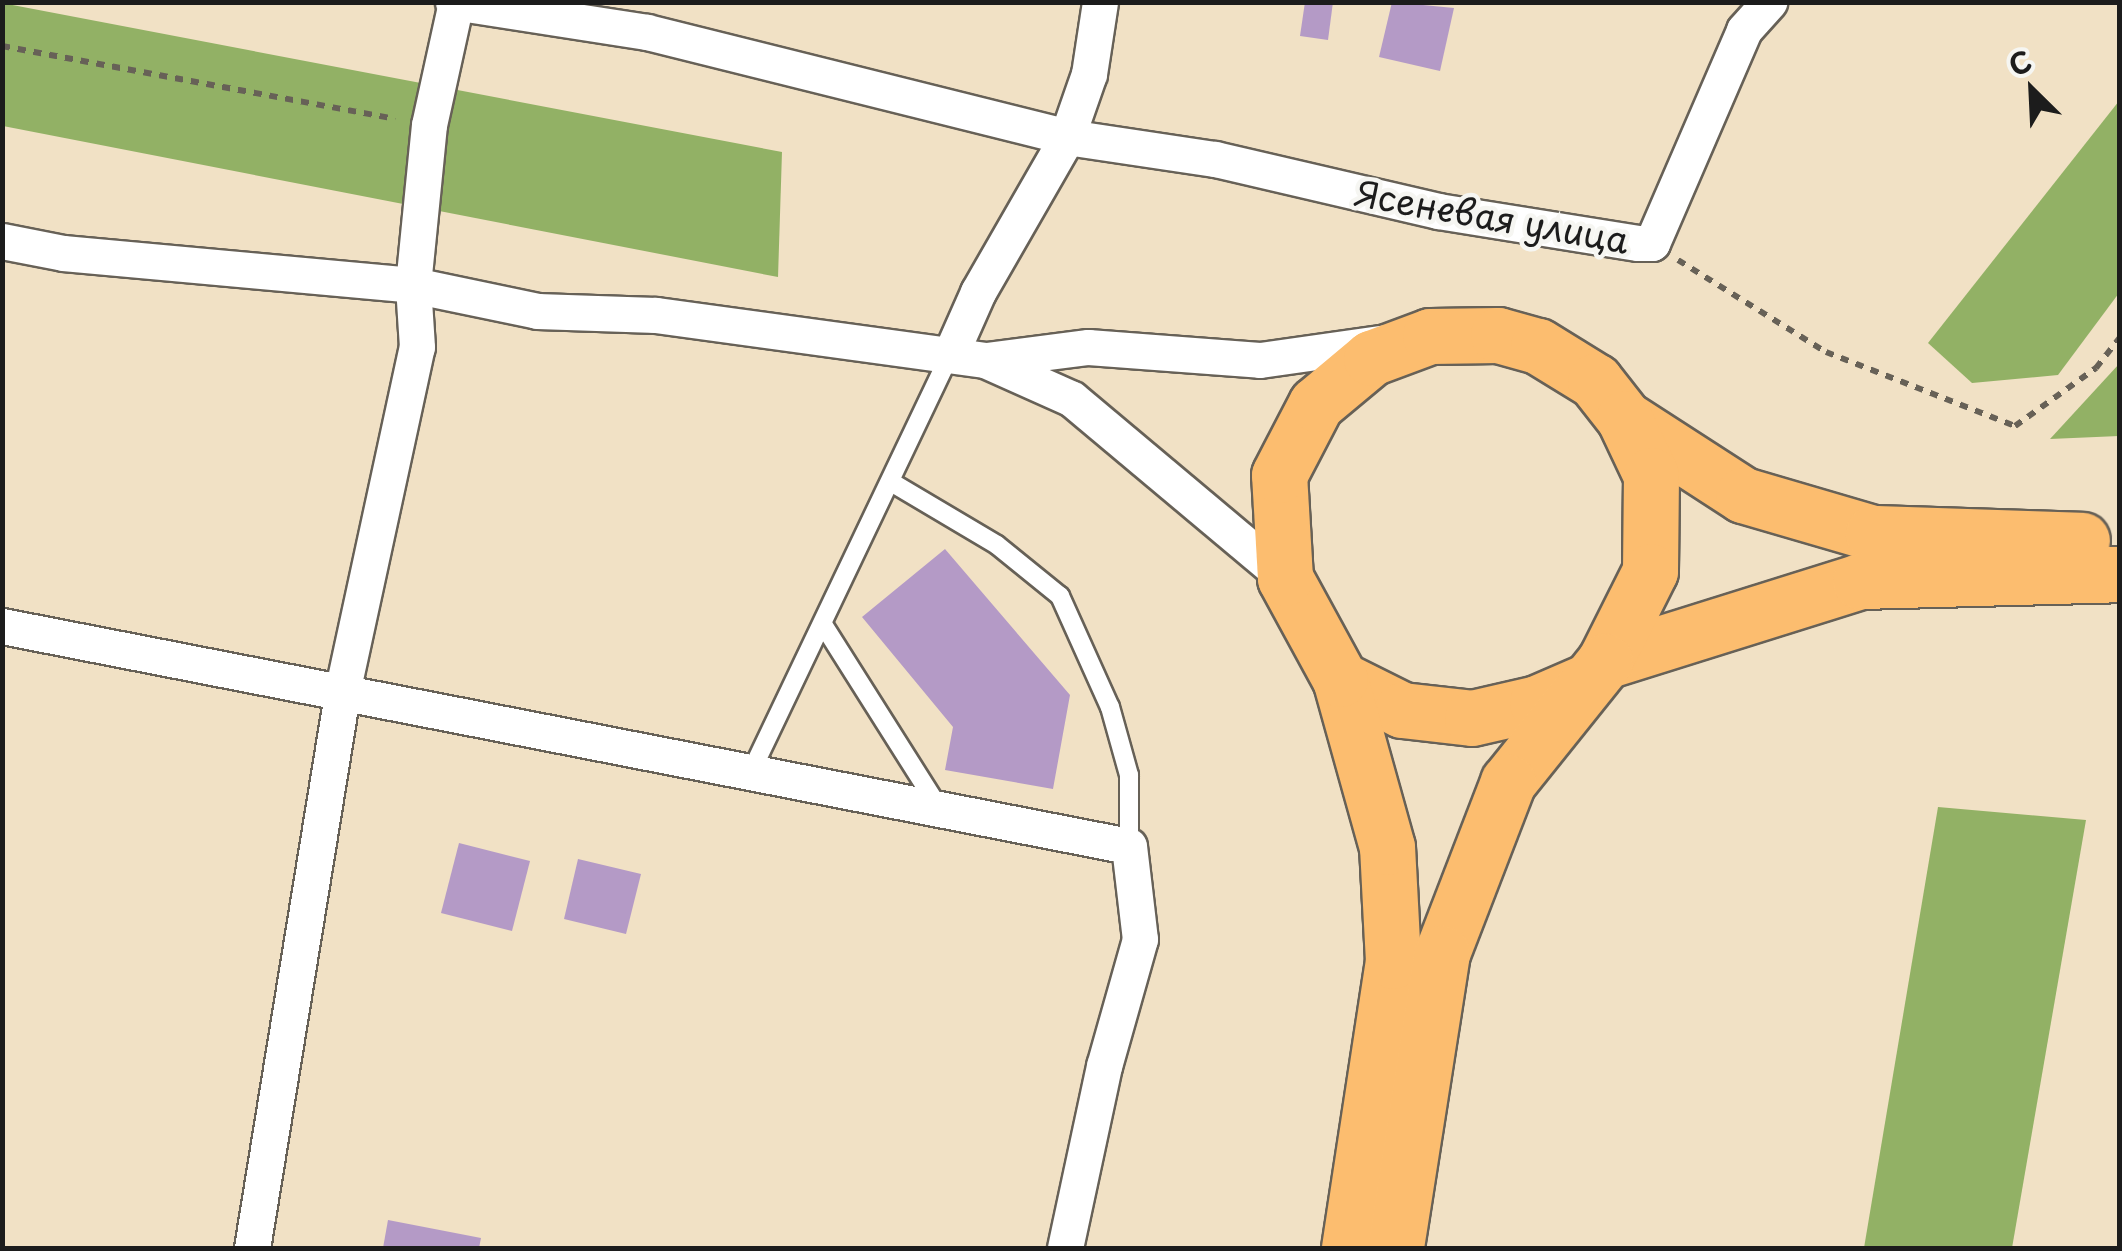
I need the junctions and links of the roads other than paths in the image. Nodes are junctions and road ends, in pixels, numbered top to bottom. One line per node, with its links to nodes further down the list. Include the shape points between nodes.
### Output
1 (1100, 2): 4 (street, via 1089,74)
2 (1769, 2): 4 (street, Ясеневая улица, via 1744,30 1652,243 1438,212 1215,160)
3 (455, 3): 4 (street, Ясеневая улица, via 647,32); 6 (street, via 429,125)
4 (1067, 137): 8 (street, via 978,292)
5 (2, 242): 6 (street)
6 (413, 285): 8 (street, via 537,310 656,315); 18 (street, via 417,347)
7 (1430, 336): 8 (street, via 1260,360 1088,348); 9 (main road, via 1498,335 1538,346 1595,381); 13 (main road, via 1371,358 1316,404 1278,475)
8 (968, 356): 10 (lane); 13 (street, via 1072,399)
9 (1624, 418): 11 (main road, via 1743,496 1872,532); 16 (main road, via 1651,475 1650,571)
10 (891, 482): 15 (lane); 21 (lane, via 997,545 1060,596 1110,706 1129,775)
11 (2120, 541)
12 (2120, 574): 16 (main road, via 1860,581)
13 (1285, 578): 17 (main road)
14 (2, 626): 18 (street)
15 (824, 626): 19 (lane); 20 (lane)
16 (1596, 671): 17 (main road, via 1537,703 1472,718 1402,710); 25 (main road, via 1508,782 1442,953)
17 (1340, 679): 24 (main road, via 1387,847 1393,961)
18 (344, 688): 19 (street); 22 (street)
19 (749, 775): 20 (street)
20 (942, 814): 21 (street)
21 (1129, 846): 23 (street, via 1140,939)
22 (252, 1248)
23 (1064, 1248)
24 (1349, 1248)
25 (1396, 1248)

